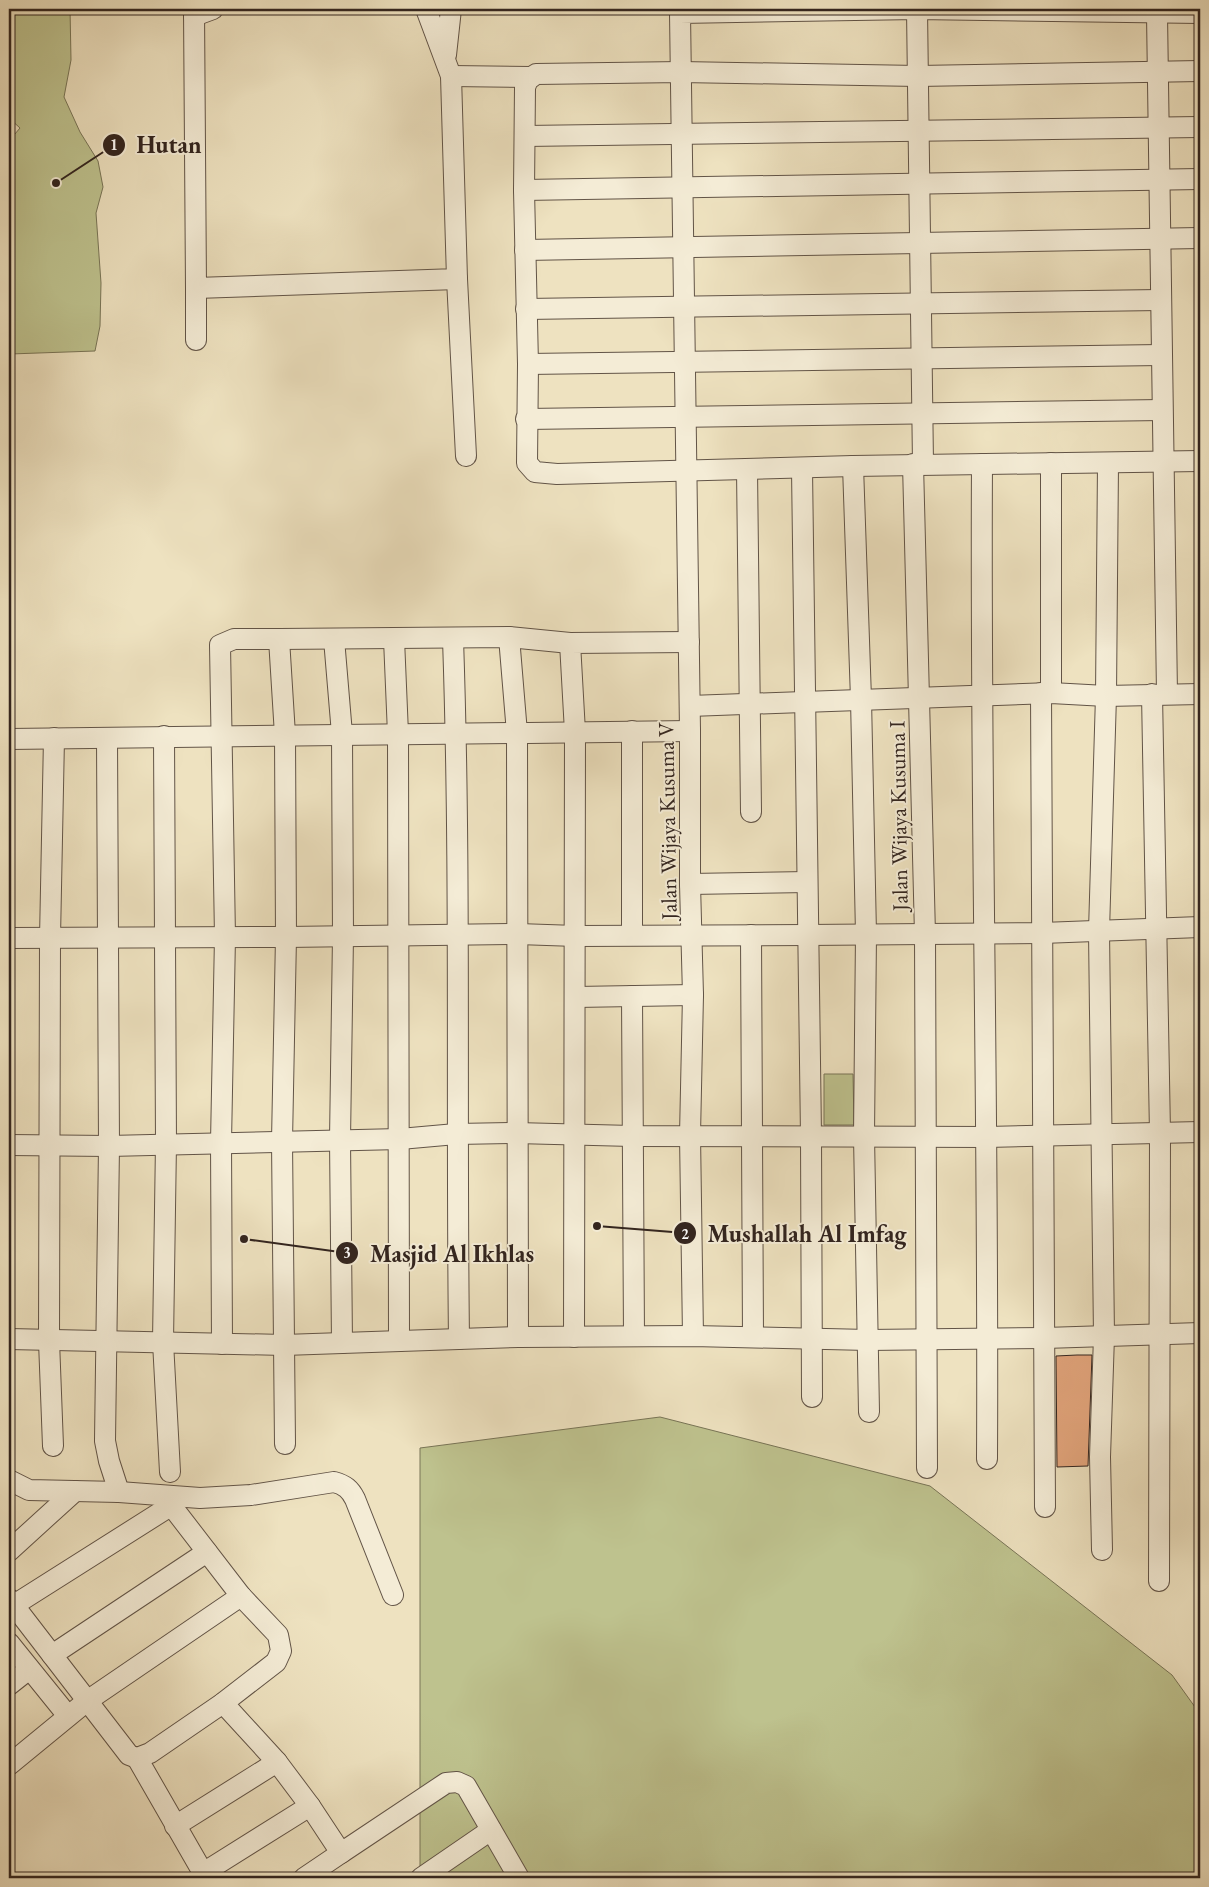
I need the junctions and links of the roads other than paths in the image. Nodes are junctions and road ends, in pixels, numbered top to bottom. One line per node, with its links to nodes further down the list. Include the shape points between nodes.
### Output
1 (213, 9): 5 (street)
2 (426, 9): 8 (street)
3 (451, 9): 8 (street)
4 (917, 9): 7 (street); 11 (street, Jalan Wijaya Kusuma V, via 680,13); 12 (street, Jalan Wijaya Kusuma I)
5 (194, 12): 30 (street)
6 (1200, 13): 7 (street)
7 (1157, 14): 9 (street)
8 (448, 68): 13 (street); 29 (street)
9 (1157, 71): 10 (street); 12 (street); 15 (street)
10 (1200, 71)
11 (681, 72): 12 (street); 13 (street, via 544,74); 17 (street, Jalan Wijaya Kusuma V)
12 (918, 76): 16 (street, Jalan Wijaya Kusuma I)
13 (531, 77): 18 (street, via 525,88)
14 (1200, 127): 15 (street)
15 (1158, 128): 16 (street); 19 (street)
16 (919, 131): 17 (street); 21 (street, Jalan Wijaya Kusuma I)
17 (682, 134): 18 (street); 22 (street, Jalan Wijaya Kusuma V)
18 (525, 136): 23 (street)
19 (1159, 179): 20 (street); 21 (street); 25 (street)
20 (1200, 179)
21 (920, 185): 22 (street); 26 (street, Jalan Wijaya Kusuma I)
22 (682, 188): 23 (street); 27 (street, Jalan Wijaya Kusuma V)
23 (524, 190): 28 (street)
24 (1200, 238): 25 (street)
25 (1160, 239): 26 (street); 31 (street)
26 (920, 244): 27 (street); 32 (street, Jalan Wijaya Kusuma I)
27 (683, 248): 28 (street); 33 (street, Jalan Wijaya Kusuma V)
28 (525, 250): 34 (street)
29 (458, 279): 30 (street); 44 (street)
30 (196, 288): 35 (street)
31 (1160, 300): 32 (street); 36 (street)
32 (921, 304): 33 (street); 37 (street, Jalan Wijaya Kusuma I)
33 (684, 307): 34 (street); 38 (street, Jalan Wijaya Kusuma V)
34 (526, 309): 39 (street)
35 (196, 340)
36 (1161, 355): 37 (street); 40 (street)
37 (922, 358): 38 (street); 41 (street, Jalan Wijaya Kusuma I)
38 (685, 362): 39 (street); 42 (street, Jalan Wijaya Kusuma V)
39 (528, 364): 43 (street)
40 (1162, 410): 41 (street); 46 (street)
41 (923, 413): 42 (street); 48 (street, Jalan Wijaya Kusuma I)
42 (686, 417): 43 (street); 52 (street, Jalan Wijaya Kusuma V)
43 (526, 419): 52 (street, via 527,463 535,472)
44 (466, 456)
45 (1200, 460): 46 (street)
46 (1163, 462): 50 (street); 63 (street)
47 (1051, 463): 49 (street); 50 (street); 62 (street)
48 (918, 464): 49 (street); 51 (street); 67 (street, Jalan Wijaya Kusuma I)
49 (982, 464): 65 (street)
50 (1108, 464): 66 (street)
51 (853, 466): 54 (street); 68 (street)
52 (686, 469): 53 (street); 60 (street, Jalan Wijaya Kusuma V)
53 (747, 469): 54 (street); 70 (street)
54 (802, 469): 69 (street)
55 (510, 637): 59 (street); 61 (street); 73 (street)
56 (280, 639): 57 (street); 79 (street, via 234,639 220,646); 80 (street)
57 (334, 639): 58 (street); 77 (street)
58 (394, 639): 59 (street); 78 (street)
59 (453, 639): 76 (street)
60 (689, 642): 61 (street); 71 (street, Jalan Wijaya Kusuma V)
61 (570, 643): 74 (street)
62 (1046, 693): 65 (street); 66 (street); 92 (street)
63 (1160, 694): 64 (street); 66 (street); 89 (street)
64 (1200, 694)
65 (980, 695): 67 (street); 91 (street)
66 (1106, 696): 90 (street)
67 (919, 697): 68 (street); 96 (street, Jalan Wijaya Kusuma I)
68 (861, 699): 69 (street); 95 (street)
69 (804, 702): 70 (street); 86 (street)
70 (750, 704): 71 (street); 85 (street)
71 (690, 706): 72 (street, Jalan Wijaya Kusuma V)
72 (690, 731): 75 (street); 87 (street, Jalan Wijaya Kusuma V)
73 (517, 732): 74 (street); 76 (street); 93 (street)
74 (575, 732): 75 (street); 103 (street)
75 (632, 732): 94 (street)
76 (456, 733): 78 (street); 97 (street)
77 (342, 734): 78 (street); 80 (street); 101 (street)
78 (398, 734): 102 (street)
79 (221, 735): 80 (street); 81 (street); 108 (street)
80 (284, 735): 109 (street)
81 (164, 736): 83 (street); 107 (street)
82 (54, 738): 83 (street); 84 (street); 105 (street)
83 (107, 738): 106 (street)
84 (9, 739)
85 (751, 812)
86 (808, 882): 87 (street); 100 (street)
87 (690, 884): 98 (street, Jalan Wijaya Kusuma V)
88 (1200, 927): 89 (street)
89 (1157, 928): 90 (street); 116 (street)
90 (1099, 931): 92 (street); 119 (street)
91 (984, 932): 92 (street); 96 (street); 126 (street)
92 (1042, 933): 124 (street)
93 (518, 934): 97 (street); 103 (street); 113 (street)
94 (632, 934): 98 (street); 103 (street)
95 (866, 934): 96 (street); 100 (street); 122 (street)
96 (925, 934): 123 (street, Jalan Wijaya Kusuma I)
97 (457, 935): 102 (street); 117 (street)
98 (692, 935): 99 (street); 110 (street, Jalan Wijaya Kusuma V)
99 (751, 935): 100 (street); 125 (street)
100 (808, 935): 121 (street)
101 (343, 936): 102 (street); 109 (street); 128 (street)
102 (399, 936): 127 (street)
103 (576, 936): 112 (street)
104 (9, 938): 105 (street)
105 (50, 938): 106 (street); 134 (street)
106 (107, 938): 107 (street); 133 (street)
107 (164, 938): 108 (street); 131 (street)
108 (225, 938): 109 (street); 130 (street)
109 (286, 938): 129 (street)
110 (693, 995): 111 (street); 118 (street, Jalan Wijaya Kusuma V)
111 (632, 996): 112 (street); 120 (street)
112 (576, 997): 115 (street)
113 (516, 1132): 115 (street); 117 (street); 140 (street)
114 (1200, 1132): 116 (street)
115 (575, 1133): 120 (street); 141 (street)
116 (1160, 1133): 119 (street); 136 (street)
117 (456, 1134): 127 (street); 145 (street)
118 (690, 1135): 120 (street); 125 (street); 138 (street, Jalan Wijaya Kusuma V)
119 (1101, 1135): 124 (street); 139 (street)
120 (632, 1136): 137 (street)
121 (811, 1136): 122 (street); 125 (street); 147 (street)
122 (864, 1136): 123 (street); 148 (street)
123 (925, 1136): 126 (street); 149 (street, Jalan Wijaya Kusuma I)
124 (1045, 1136): 126 (street); 143 (street)
125 (752, 1137): 142 (street)
126 (987, 1137): 146 (street)
127 (400, 1139): 128 (street); 151 (street)
128 (340, 1140): 129 (street); 154 (street)
129 (282, 1141): 130 (street); 156 (street)
130 (221, 1142): 131 (street); 155 (street)
131 (166, 1143): 133 (street); 152 (street)
132 (9, 1144): 134 (street)
133 (109, 1146): 134 (street); 153 (street)
134 (50, 1147): 150 (street)
135 (1200, 1332): 136 (street)
136 (1159, 1335): 139 (street); 172 (street)
137 (634, 1336): 138 (street); 141 (street)
138 (693, 1336): 142 (street)
139 (1104, 1336): 143 (street); 169 (street, via 1100,1457)
140 (518, 1337): 141 (street); 145 (street)
141 (574, 1337)
142 (753, 1337): 147 (street)
143 (1045, 1338): 146 (street); 168 (street)
144 (9, 1339): 150 (street)
145 (459, 1339): 151 (street)
146 (988, 1339): 149 (street); 161 (street)
147 (811, 1340): 148 (street); 157 (street)
148 (868, 1340): 149 (street); 158 (street)
149 (928, 1340): 162 (street, Jalan Wijaya Kusuma I)
150 (49, 1341): 153 (street); 160 (street)
151 (399, 1341): 154 (street)
152 (163, 1342): 153 (street); 155 (street); 163 (street)
153 (106, 1343): 166 (street, via 105,1441)
154 (342, 1343): 156 (street)
155 (222, 1344): 156 (street)
156 (284, 1345): 159 (street)
157 (812, 1398)
158 (869, 1412)
159 (285, 1444)
160 (53, 1446)
161 (987, 1459)
162 (927, 1468)
163 (170, 1472)
164 (9, 1480): 165 (street, via 29,1490)
165 (75, 1491): 166 (street); 170 (street)
166 (119, 1492): 167 (street)
167 (168, 1501): 171 (street); 173 (street, via 234,1496 334,1482 342,1484 355,1499); 175 (street)
168 (1045, 1507)
169 (1102, 1550)
170 (9, 1551)
171 (207, 1552): 174 (street); 177 (street)
172 (1159, 1580)
173 (393, 1594)
174 (241, 1596): 180 (street); 181 (street, via 278,1635 281,1651 276,1662)
175 (11, 1602): 177 (street)
176 (9, 1643): 178 (street)
177 (52, 1655): 180 (street)
178 (28, 1670): 179 (street); 182 (street)
179 (9, 1685)
180 (87, 1701): 182 (street); 183 (street, via 129,1755)
181 (223, 1703): 183 (street, via 150,1753); 184 (street)
182 (68, 1716): 185 (street)
183 (137, 1758): 187 (street)
184 (277, 1762): 186 (street); 187 (street)
185 (9, 1764)
186 (310, 1806): 189 (street); 190 (street)
187 (175, 1826): 190 (street)
188 (491, 1830): 189 (street, via 466,1786 452,1782); 192 (street); 193 (street)
189 (341, 1853): 191 (street)
190 (205, 1875)
191 (304, 1878)
192 (421, 1878)
193 (519, 1878)

